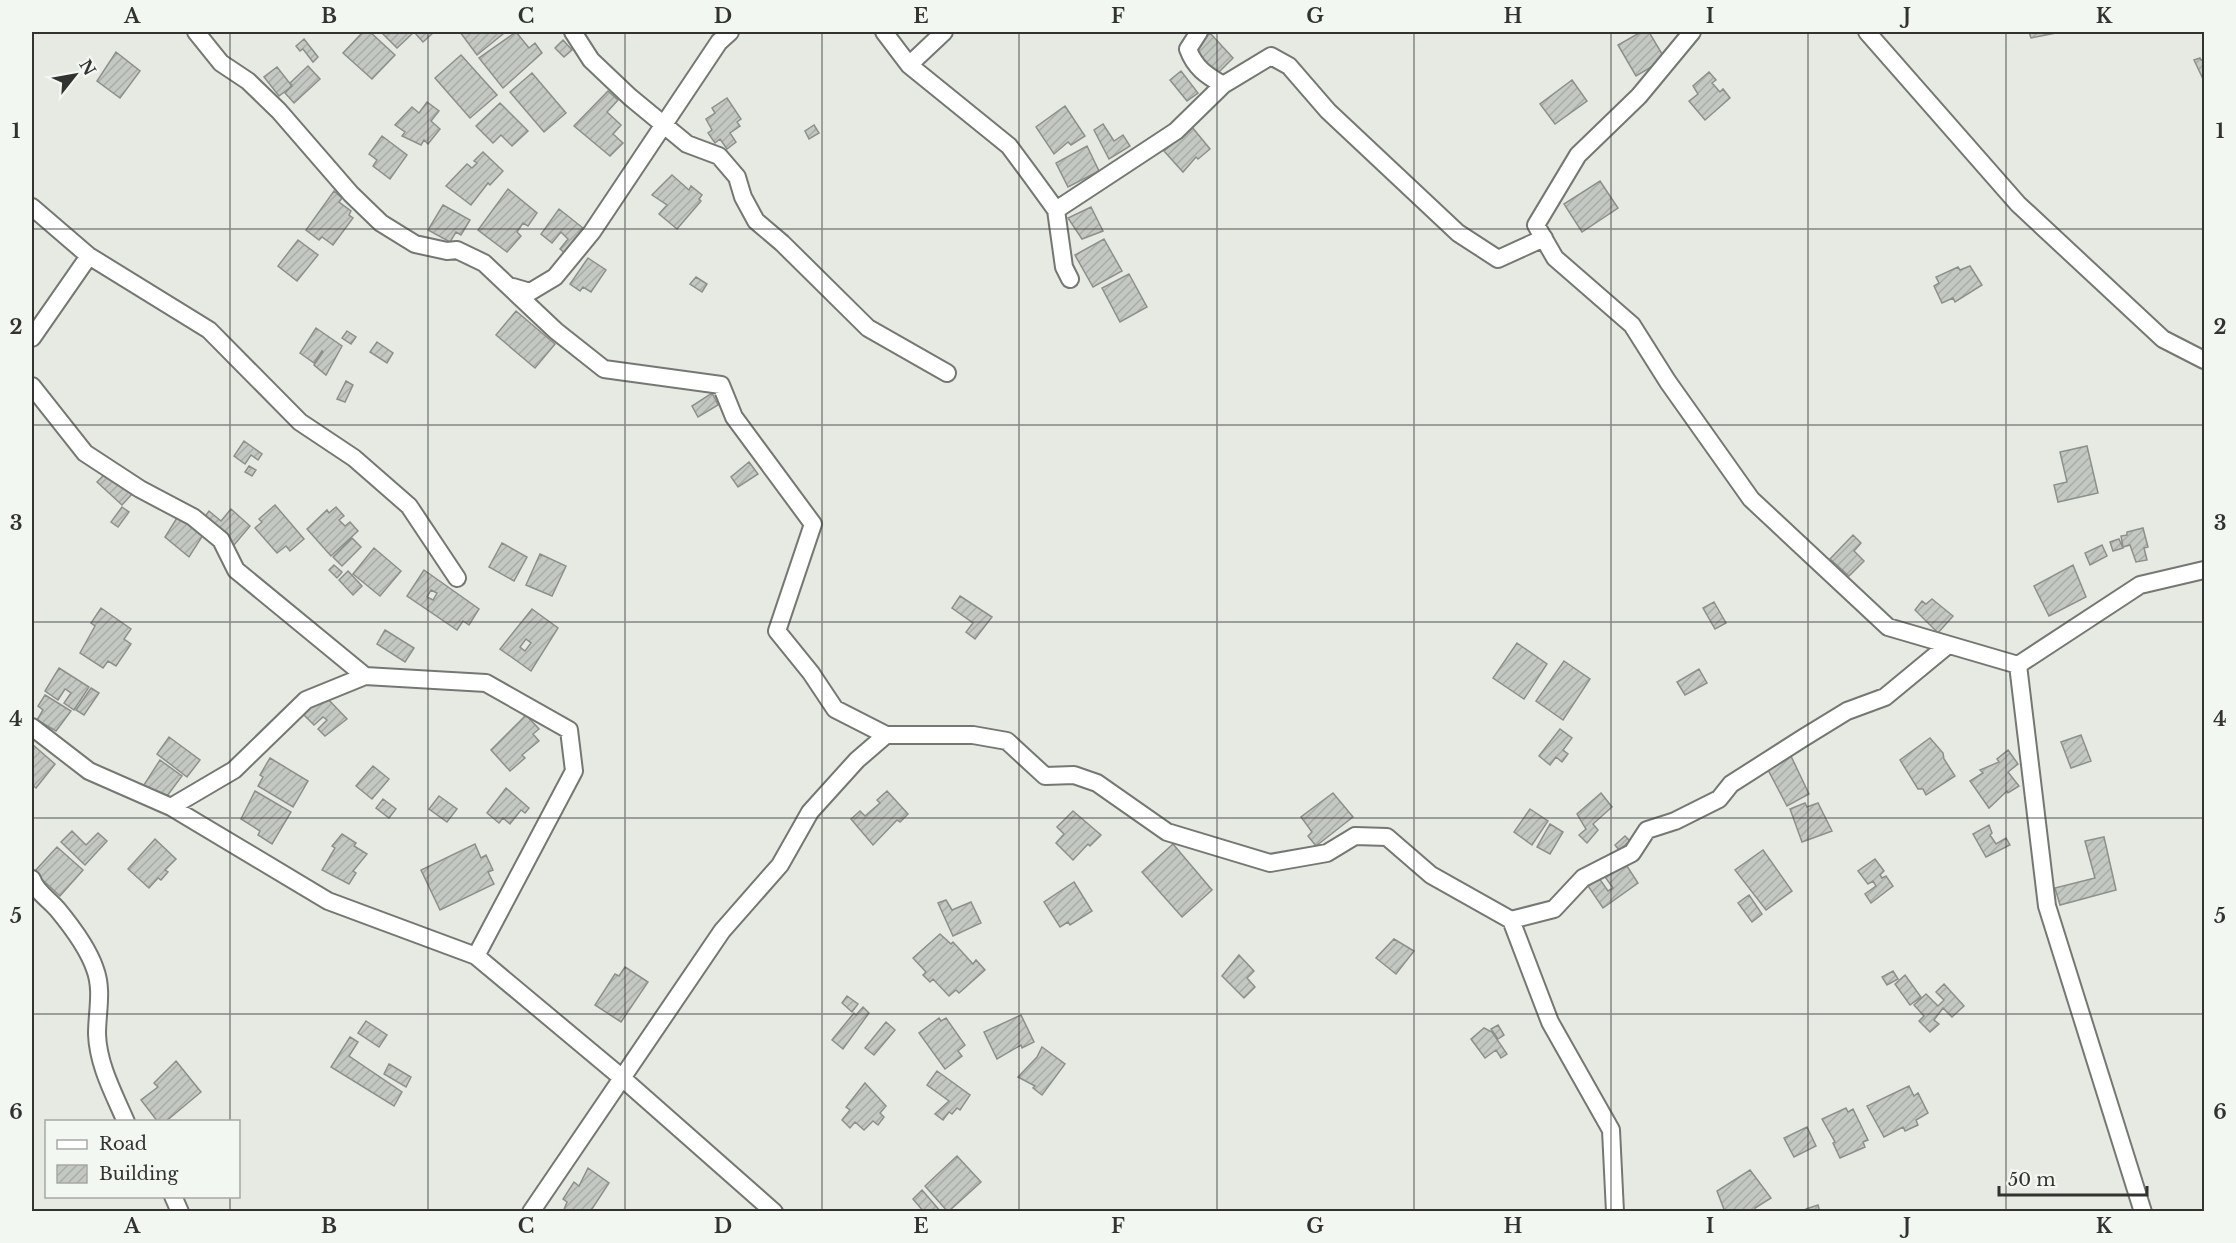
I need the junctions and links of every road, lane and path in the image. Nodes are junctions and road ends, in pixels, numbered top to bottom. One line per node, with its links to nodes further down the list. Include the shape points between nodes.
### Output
1 (196, 32): 17 (street, via 221,63 248,81 279,111 381,223 415,244 457,250 484,263)
2 (573, 32): 11 (street, via 591,60)
3 (730, 32): 11 (street, via 719,42)
4 (884, 32): 9 (street)
5 (945, 32): 9 (street)
6 (1199, 32): 10 (street, via 1188,49 1193,61 1201,72)
7 (1692, 32): 14 (street, via 1639,96 1578,155 1536,225)
8 (1867, 32): 19 (street, via 2018,204 2163,339)
9 (909, 65): 13 (street, via 1009,146)
10 (1223, 85): 13 (street, via 1176,131); 14 (street, via 1271,56 1289,66 1328,111 1458,233 1498,260)
11 (664, 126): 17 (street, via 592,232 555,277 530,292); 20 (street, via 687,144 719,156 737,177 756,222 868,328)
12 (32, 207): 15 (street)
13 (1056, 210): 16 (street, via 1064,267)
14 (1544, 238): 24 (street, via 1556,258 1632,325 1751,499 1888,627)
15 (89, 256): 18 (street); 23 (street, via 209,330 300,422 354,458 409,506)
16 (1070, 279)
17 (509, 285): 28 (street, via 556,331 604,369 721,385 734,417 813,524 777,631 835,709)
18 (32, 338)
19 (2205, 360)
20 (947, 373)
21 (32, 386): 26 (street, via 85,453 193,517 221,540 236,570)
22 (2205, 570): 25 (street, via 2140,585)
23 (457, 578)
24 (1948, 645): 25 (street); 31 (street, via 1885,697 1847,711 1803,738 1731,784 1719,799 1647,830 1632,853 1583,878 1554,909)
25 (2018, 665): 40 (street, via 2047,906)
26 (365, 676): 29 (street, via 306,700 234,770); 32 (street, via 486,683 569,730 574,771)
27 (32, 727): 29 (street, via 89,771)
28 (886, 735): 31 (street, via 973,735 1007,741 1045,776 1074,775 1097,783 1167,832 1270,863 1327,853 1355,836 1387,837 1431,875); 33 (street, via 857,760 810,812 780,865 722,931)
29 (171, 807): 32 (street, via 328,900)
30 (32, 883): 34 (street, via 74,931 96,970 100,1002 97,1035 102,1065)
31 (1510, 920): 39 (street, via 1550,1022 1611,1130)
32 (476, 956): 33 (street)
33 (621, 1077): 37 (street); 38 (street)
34 (125, 1120)
35 (173, 1198): 36 (street)
36 (180, 1212)
37 (531, 1212)
38 (774, 1212)
39 (1615, 1212)
40 (2143, 1212)

